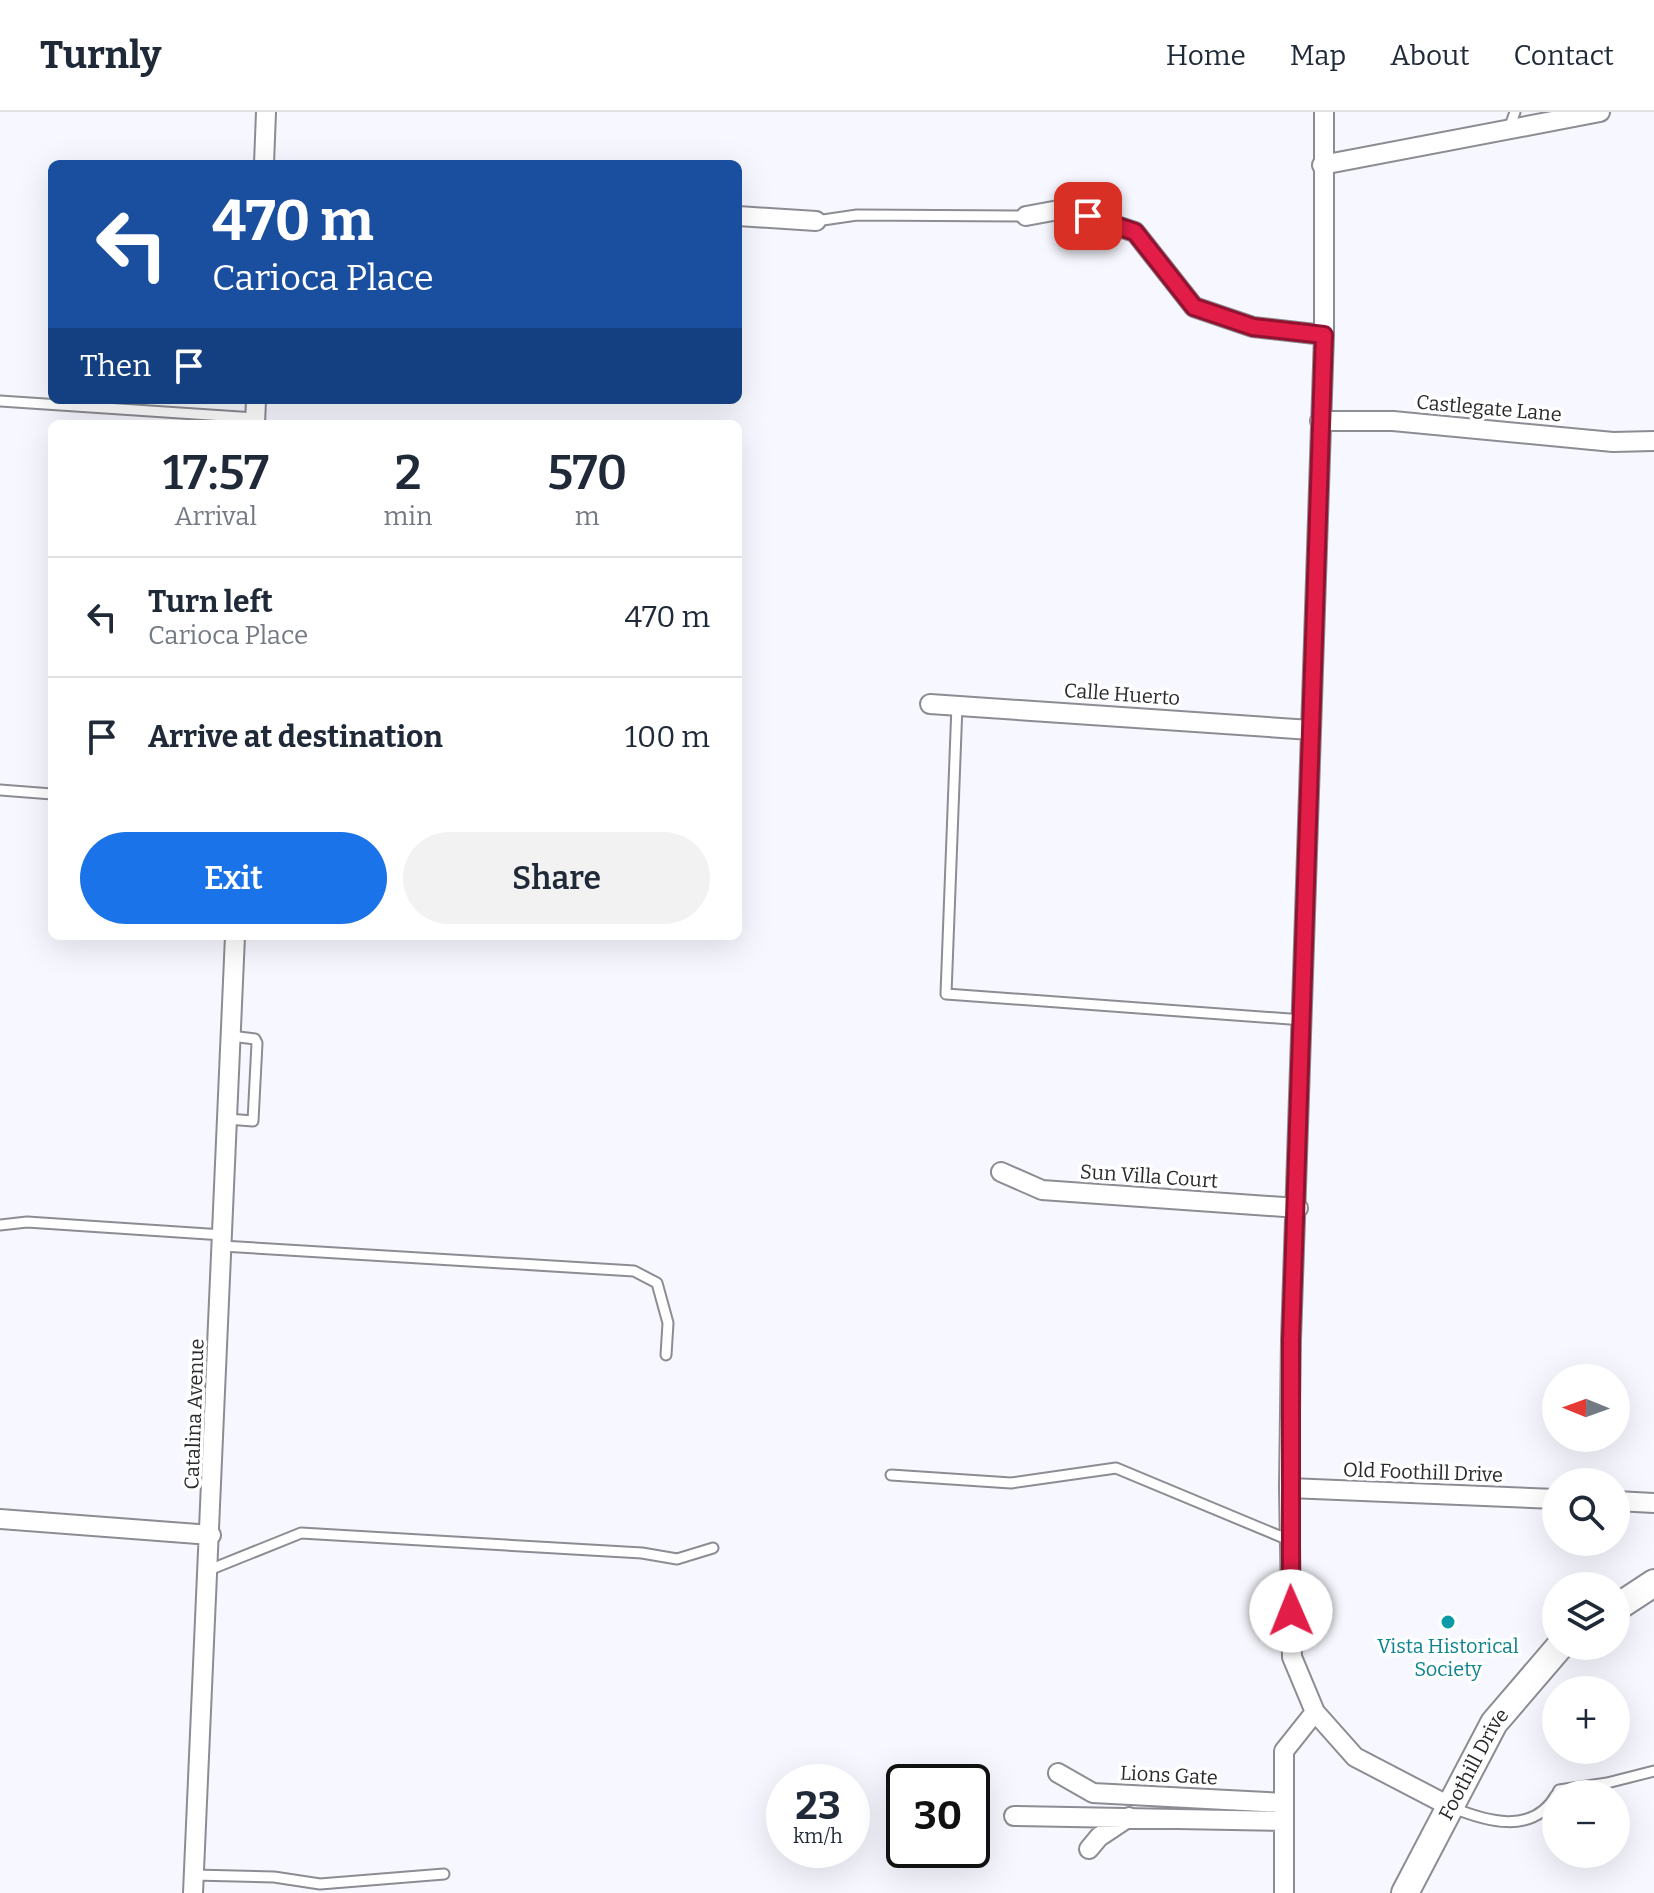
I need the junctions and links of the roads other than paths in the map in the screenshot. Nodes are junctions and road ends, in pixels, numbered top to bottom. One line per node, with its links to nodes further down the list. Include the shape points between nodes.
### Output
1 (266, 112): 5 (street)
2 (1324, 112): 6 (street)
3 (1600, 112): 4 (street)
4 (1512, 121): 6 (street)
5 (264, 160)
6 (1322, 165): 10 (street)
7 (742, 216): 9 (street)
8 (1026, 216): 9 (lane, via 857,215); 10 (street, via 1064,209 1135,232 1194,307 1253,327)
9 (816, 221)
10 (1324, 335): 15 (street)
11 (0, 401): 12 (lane)
12 (48, 403)
13 (59, 404): 14 (lane)
14 (256, 414)
15 (1320, 421): 16 (street, Castlegate Lane, via 1393,421 1613,442); 19 (street)
16 (1654, 441)
17 (930, 704): 18 (street, Calle Huerto)
18 (957, 705): 19 (street, Calle Huerto); 23 (lane, via 946,994)
19 (1311, 730): 23 (street)
20 (0, 790): 21 (lane)
21 (48, 794)
22 (235, 940): 24 (street, Catalina Avenue)
23 (1303, 1020): 27 (street)
24 (231, 1036): 25 (street, Catalina Avenue); 25 (lane, via 257,1043 253,1121)
25 (227, 1119): 29 (street, Catalina Avenue)
26 (1001, 1172): 27 (street, Sun Villa Court, via 1042,1190)
27 (1298, 1208): 32 (street)
28 (0, 1225): 29 (lane, via 27,1222)
29 (222, 1241): 30 (lane, via 634,1271 657,1283 668,1323); 37 (street, Catalina Avenue)
30 (666, 1355)
31 (891, 1475): 38 (lane, via 1011,1483 1116,1468)
32 (1289, 1488): 33 (street, Old Foothill Drive); 38 (street)
33 (1542, 1498)
34 (1630, 1502): 35 (street)
35 (1654, 1503)
36 (0, 1519): 37 (street)
37 (211, 1535): 40 (street, Catalina Avenue)
38 (1289, 1540): 44 (street, via 1292,1657)
39 (713, 1548): 40 (lane, via 677,1559 301,1533)
40 (209, 1570): 55 (street, Catalina Avenue)
41 (1654, 1583): 42 (main road)
42 (1630, 1599)
43 (1548, 1660): 48 (main road, Foothill Drive, via 1494,1723)
44 (1315, 1712): 48 (street, via 1355,1757); 50 (street, via 1284,1751)
45 (1654, 1771): 47 (lane)
46 (1058, 1773): 50 (street, Lions Gate, via 1093,1793)
47 (1619, 1780)
48 (1451, 1807): 49 (lane, via 1485,1821 1525,1822); 57 (main road, Foothill Drive)
49 (1542, 1810)
50 (1284, 1812): 52 (street); 56 (street)
51 (1014, 1816): 52 (street)
52 (1129, 1817): 53 (street)
53 (1089, 1849)
54 (444, 1874): 55 (lane, via 320,1884 274,1877)
55 (193, 1884)
56 (1284, 1893)
57 (1405, 1893)

